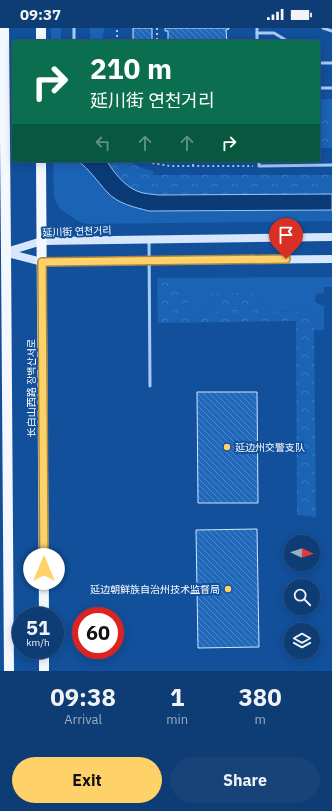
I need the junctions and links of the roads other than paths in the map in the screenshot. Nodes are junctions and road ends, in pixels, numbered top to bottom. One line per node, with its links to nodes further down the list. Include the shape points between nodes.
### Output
1 (4, 28): 16 (main road)
2 (41, 28): 8 (main road)
3 (74, 28): 9 (lane)
4 (257, 28): 7 (lane)
5 (323, 28): 6 (lane)
6 (332, 31)
7 (257, 33): 10 (lane); 11 (lane, via 274,33)
8 (41, 40)
9 (74, 40)
10 (257, 40)
11 (286, 40)
12 (320, 63): 13 (lane)
13 (332, 63)
14 (320, 88): 15 (lane)
15 (332, 88)
16 (3, 108): 23 (main road)
17 (41, 162): 22 (main road, 长白山西路 장백산서로)
18 (259, 162): 19 (lane, via 259,166)
19 (332, 165)
20 (332, 237): 21 (main road, 延川街 연천거리)
21 (149, 240): 22 (main road, 延川街 연천거리); 25 (lane)
22 (42, 241): 23 (main road, 延川街 연천거리); 26 (main road, 长白山西路 장백산서로)
23 (6, 252): 26 (main road); 30 (main road)
24 (332, 258): 25 (main road)
25 (150, 261): 26 (main road); 27 (lane)
26 (42, 262): 28 (main road, 长白山西路 장백산서로)
27 (150, 386)
28 (44, 607)
29 (44, 659): 31 (main road)
30 (9, 671)
31 (44, 671)

